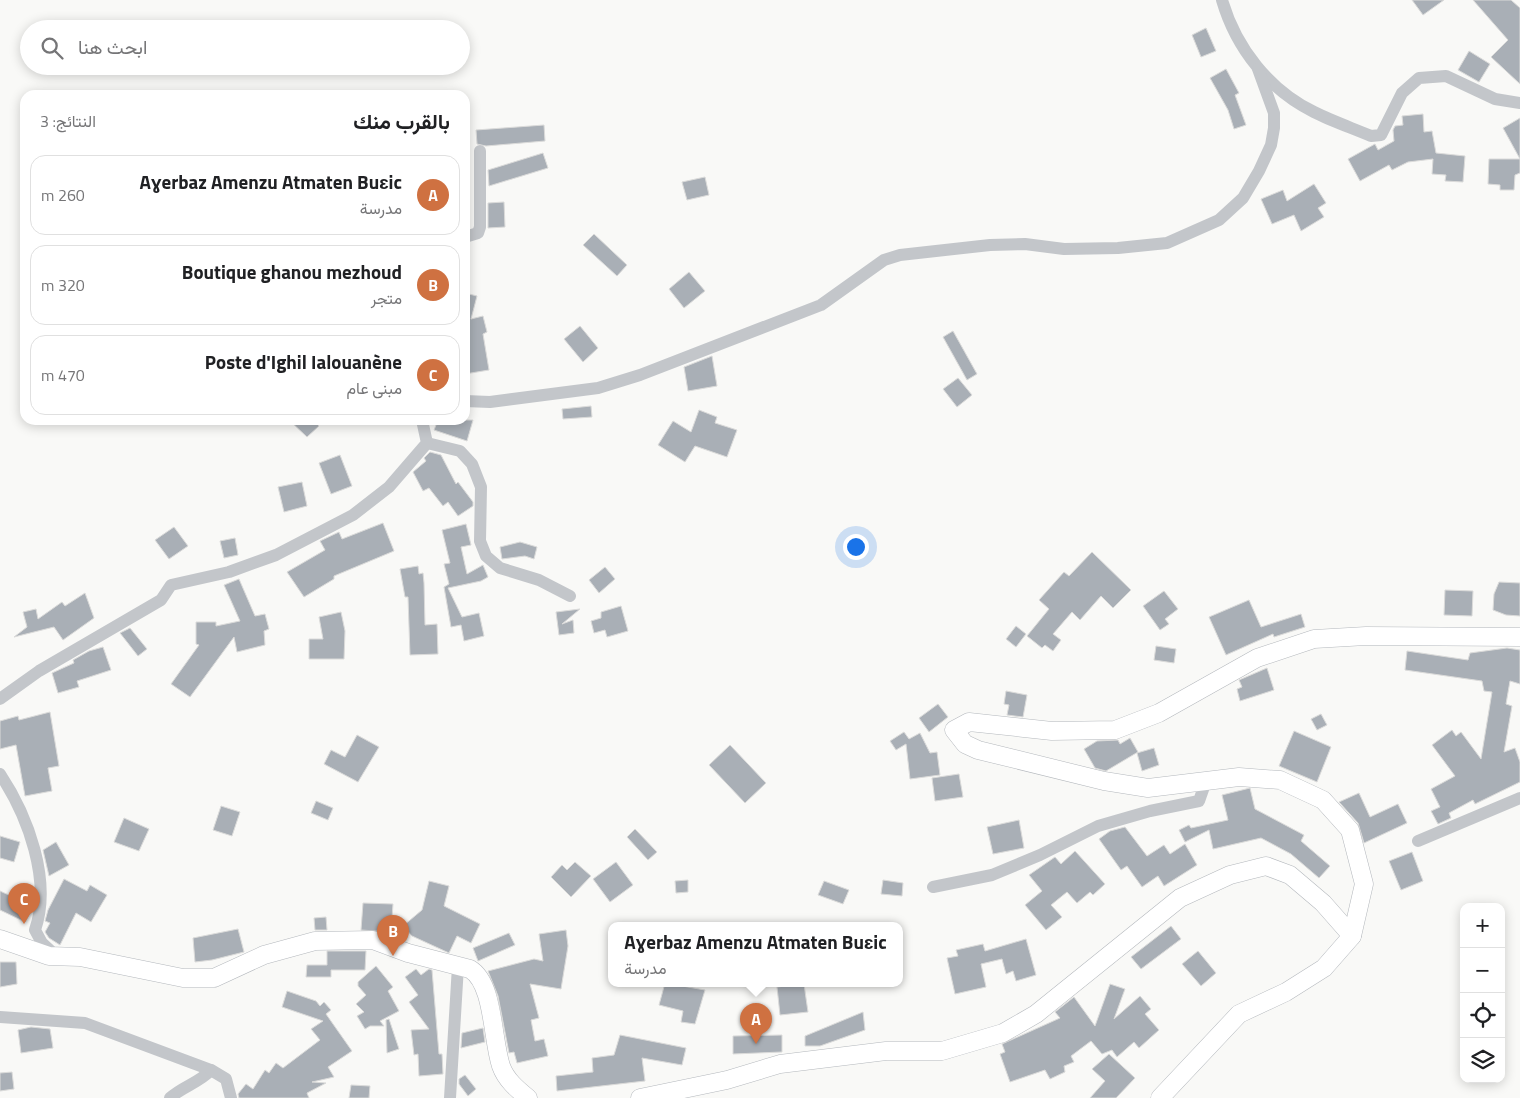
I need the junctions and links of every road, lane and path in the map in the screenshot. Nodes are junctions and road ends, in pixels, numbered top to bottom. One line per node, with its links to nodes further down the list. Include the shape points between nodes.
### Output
1 (1222, 0): 2 (street, via 1244,52)
2 (1258, 69): 3 (street, via 1278,88 1313,112 1371,136 1381,135 1402,93 1419,78 1446,76 1495,98); 6 (street, via 1274,112 1271,145 1259,171 1243,198 1219,220 1167,243 1064,249 1025,244 990,245 900,255 884,260 821,306 640,375 598,388 490,402)
3 (1520, 103)
4 (480, 151): 5 (street, via 480,227 478,233)
5 (470, 236)
6 (470, 401)
7 (423, 425): 8 (street)
8 (427, 442): 9 (street, via 460,451 472,464 481,487 480,542 486,556 500,568 539,580); 11 (street, via 389,487 353,516 276,555 230,572 172,585 161,600 39,671)
9 (570, 596)
10 (1520, 637): 13 (street, via 1314,638 1257,658 1159,713 1115,730 1052,731 970,722 954,730 965,744 978,750 1104,782 1148,788)
11 (0, 700)
12 (0, 774): 19 (street, via 22,811 33,845 43,895 35,930 42,943)
13 (1206, 781): 16 (street, via 1199,801 1098,826 992,875); 17 (street, via 1239,777 1280,780 1323,800 1350,830 1364,884)
14 (1520, 798): 15 (street)
15 (1418, 841)
16 (933, 887)
17 (1352, 936): 27 (street, via 1323,903 1290,875 1266,866 1230,874 1180,898 1036,1014 1003,1033 942,1051 886,1051 780,1064 728,1080); 28 (street, via 1324,968 1286,992 1239,1014)
18 (0, 939): 19 (street)
19 (56, 956): 20 (street, via 80,957 183,978 214,978 264,955 315,941 374,940)
20 (458, 966): 25 (street); 26 (street, via 478,974 490,1005 501,1066 514,1087)
21 (0, 1017): 22 (street, via 85,1022)
22 (211, 1070): 23 (street, via 201,1080 179,1089); 24 (street, via 226,1079)
23 (170, 1098)
24 (231, 1098)
25 (450, 1098)
26 (528, 1098)
27 (640, 1098)
28 (1160, 1098)

